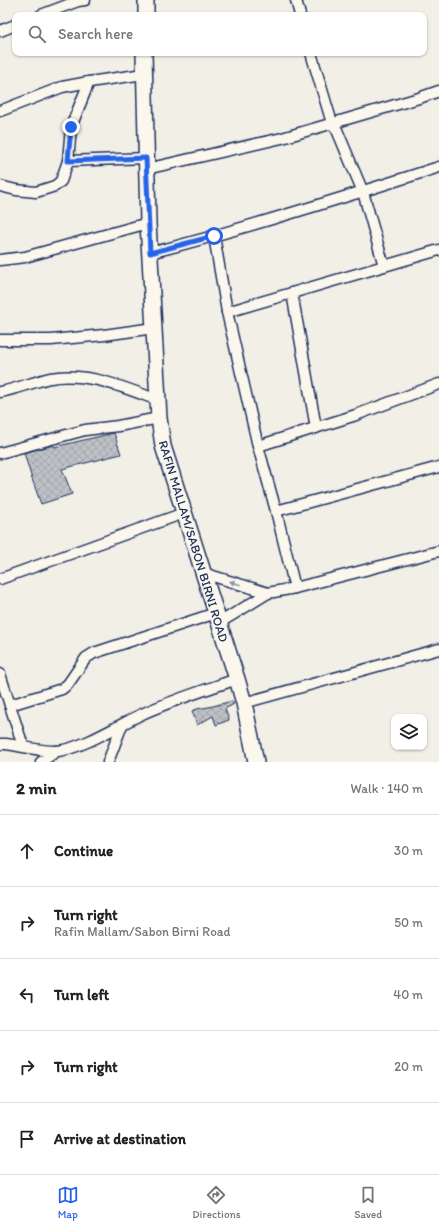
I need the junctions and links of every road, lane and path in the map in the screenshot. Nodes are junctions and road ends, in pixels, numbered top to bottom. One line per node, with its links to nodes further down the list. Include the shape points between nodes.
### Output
1 (85, 0): 4 (street)
2 (146, 0): 5 (street)
3 (296, 0): 6 (street)
4 (49, 12)
5 (146, 12)
6 (299, 12)
7 (12, 26): 8 (street)
8 (0, 31)
9 (144, 56): 11 (street, RAFIN MALLAM/SABON BIRNI ROAD)
10 (312, 56): 15 (street)
11 (144, 74): 12 (street); 17 (street, RAFIN MALLAM/SABON BIRNI ROAD)
12 (89, 82): 14 (street, via 62,87); 16 (street, via 71,127)
13 (439, 91): 15 (street)
14 (0, 111)
15 (332, 123): 17 (street, via 282,138); 20 (street)
16 (68, 161): 17 (street); 19 (street, via 61,181 55,186 36,192)
17 (146, 163): 21 (street, RAFIN MALLAM/SABON BIRNI ROAD)
18 (439, 168): 20 (street)
19 (0, 186)
20 (363, 192): 22 (street); 26 (street)
21 (148, 223): 24 (street, RAFIN MALLAM/SABON BIRNI ROAD); 25 (street, via 25,256)
22 (214, 236): 24 (street); 28 (street)
23 (439, 250): 26 (street)
24 (150, 253): 29 (street, RAFIN MALLAM/SABON BIRNI ROAD)
25 (0, 260)
26 (384, 266): 27 (street)
27 (292, 293): 28 (street); 35 (street)
28 (226, 312): 36 (street)
29 (154, 328): 30 (street, via 50,340); 33 (street, RAFIN MALLAM/SABON BIRNI ROAD)
30 (0, 340)
31 (439, 384): 35 (street)
32 (0, 392): 33 (street, via 51,378 76,376 98,380)
33 (158, 400): 34 (street, RAFIN MALLAM/SABON BIRNI ROAD)
34 (159, 418): 37 (street, via 85,430); 40 (street, RAFIN MALLAM/SABON BIRNI ROAD, via 163,446)
35 (316, 428): 36 (street)
36 (258, 446): 39 (street)
37 (0, 453)
38 (439, 467): 39 (street)
39 (276, 510): 44 (street)
40 (184, 513): 42 (street, RAFIN MALLAM/SABON BIRNI ROAD); 43 (street)
41 (439, 551): 44 (street)
42 (203, 573): 45 (street, one-way to 42); 46 (street, RAFIN MALLAM/SABON BIRNI ROAD)
43 (0, 579)
44 (295, 588): 45 (street)
45 (268, 593): 46 (street)
46 (217, 618): 49 (street, RAFIN MALLAM/SABON BIRNI ROAD); 51 (street, via 94,653 86,658 62,689)
47 (439, 649): 50 (street)
48 (0, 674): 51 (street)
49 (237, 679): 50 (street, RAFIN MALLAM/SABON BIRNI ROAD); 52 (street, via 168,704)
50 (244, 703): 58 (street, RAFIN MALLAM/SABON BIRNI ROAD)
51 (10, 705): 54 (street)
52 (122, 725): 55 (street, via 74,747); 57 (street)
53 (0, 744): 54 (street)
54 (23, 746): 55 (street)
55 (57, 751): 56 (street)
56 (41, 762)
57 (108, 762)
58 (256, 762)

